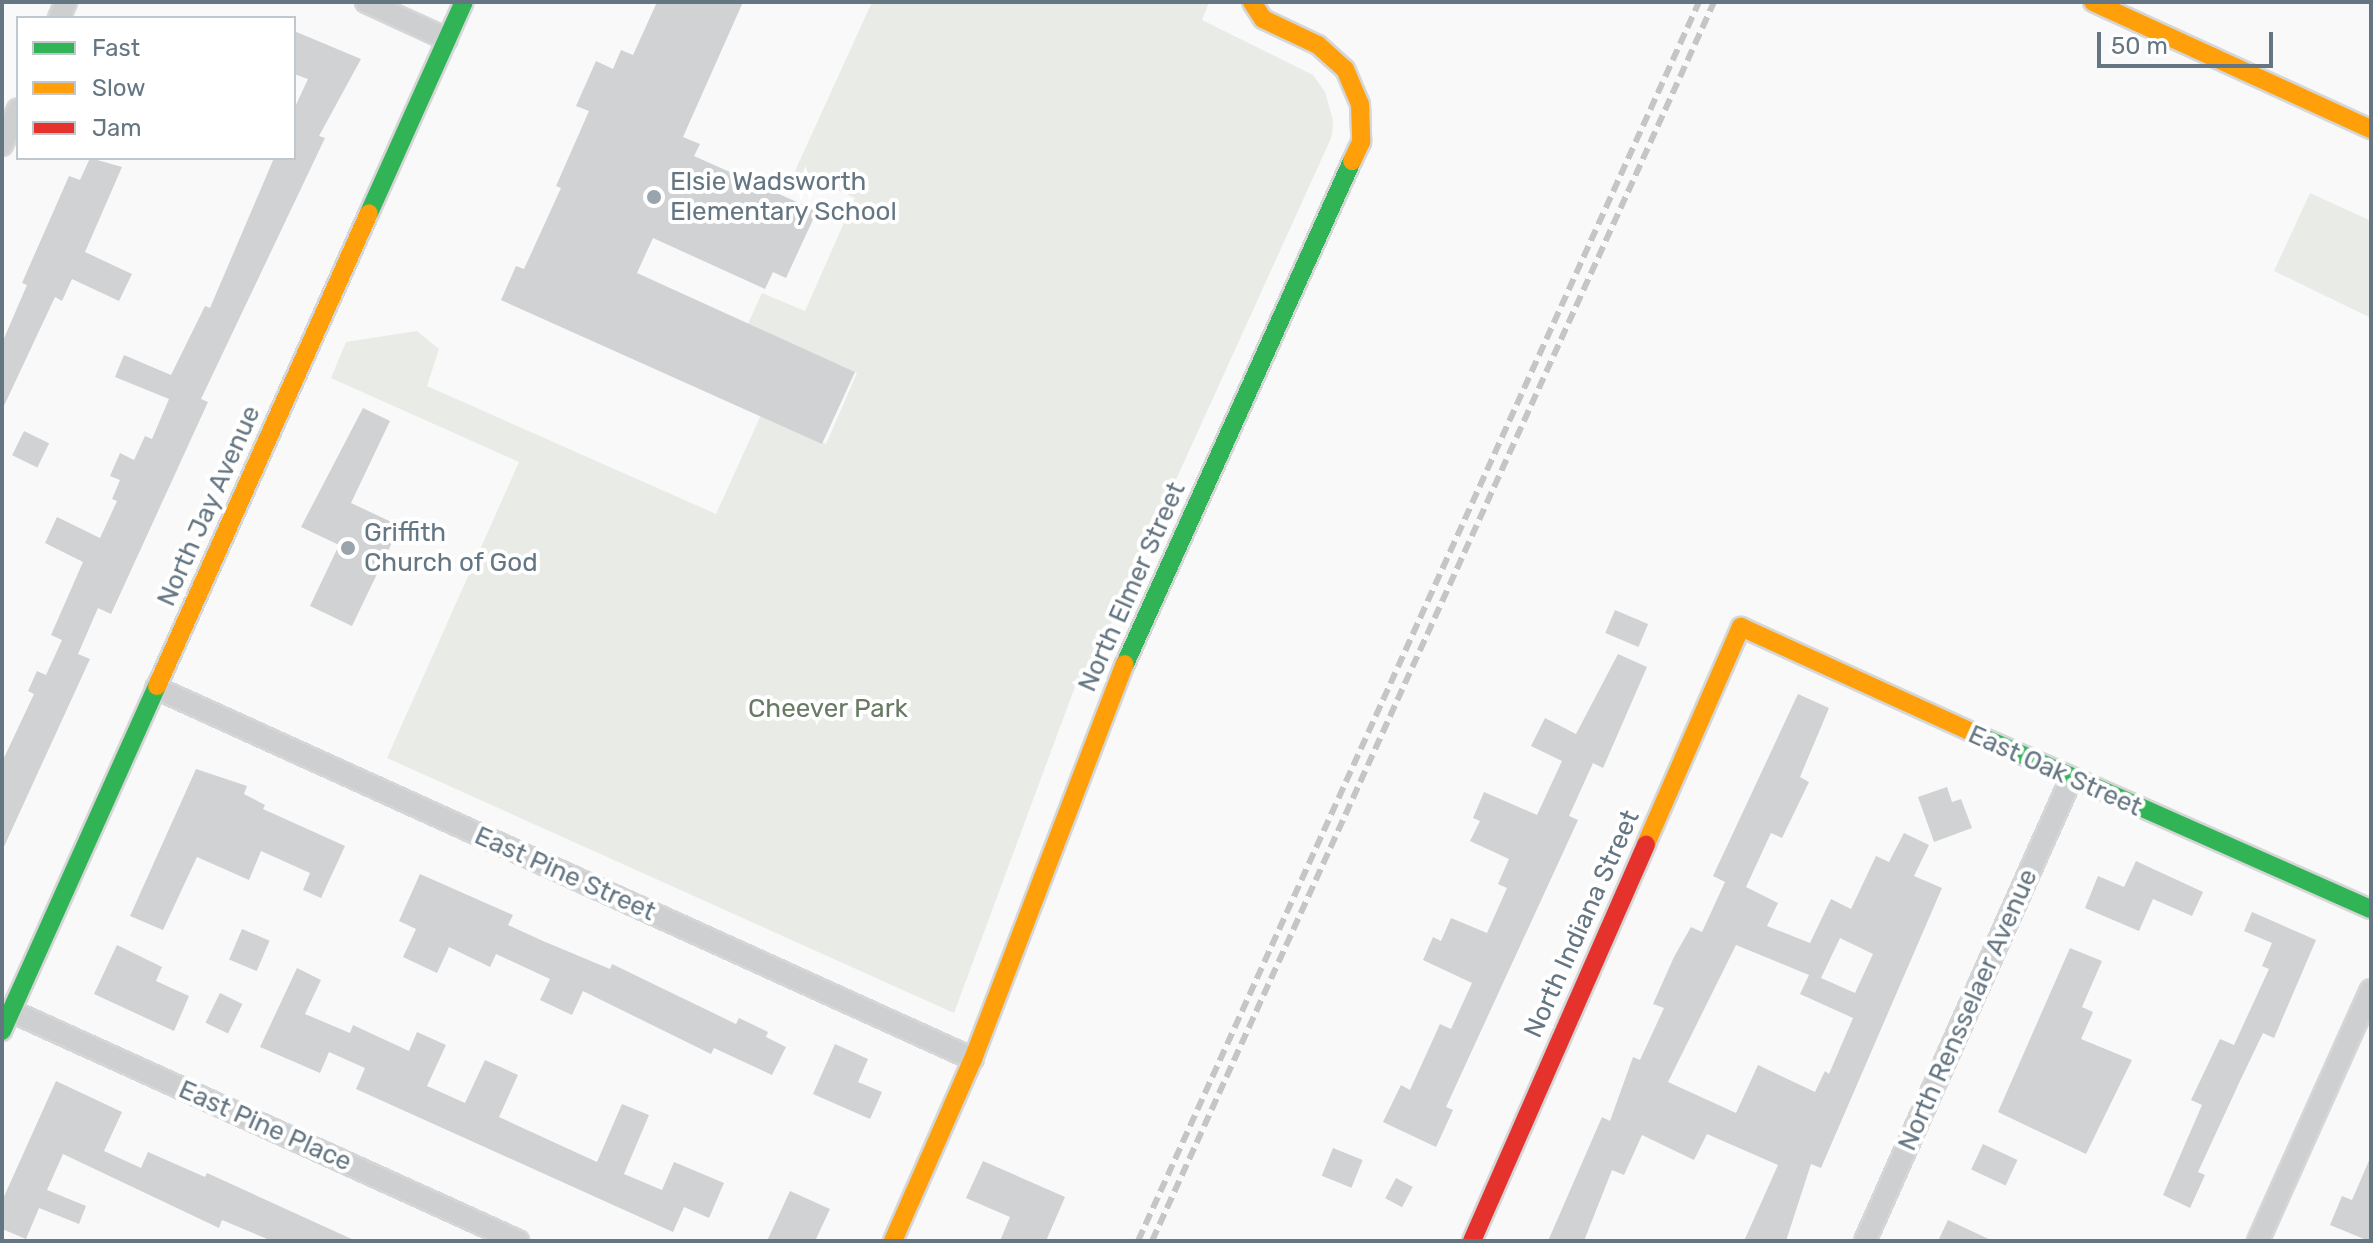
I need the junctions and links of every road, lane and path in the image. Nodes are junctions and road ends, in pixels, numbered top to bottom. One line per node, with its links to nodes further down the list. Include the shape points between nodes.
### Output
1 (366, 2): 5 (street)
2 (464, 2): 5 (street, North Jay Avenue)
3 (1252, 2): 16 (street, North Elmer Street, via 1263,19 1318,45 1345,69 1360,104 1361,142 1107,703)
4 (2093, 2): 7 (street)
5 (447, 39): 10 (street, North Jay Avenue)
6 (16, 114): 8 (street)
7 (2370, 124)
8 (2, 145)
9 (1741, 627): 11 (street, East Oak Street); 19 (street, North Indiana Street)
10 (156, 688): 14 (street, North Jay Avenue); 16 (street, East Pine Street)
11 (2071, 779): 12 (street, East Oak Street); 20 (street, North Rensselaer Avenue)
12 (2371, 909)
13 (2371, 990): 21 (street)
14 (11, 1011): 15 (street, North Jay Avenue); 17 (street, East Pine Place)
15 (2, 1031)
16 (973, 1059): 18 (street, North Elmer Street)
17 (518, 1241)
18 (893, 1241)
19 (1472, 1241)
20 (1865, 1241)
21 (2258, 1241)

